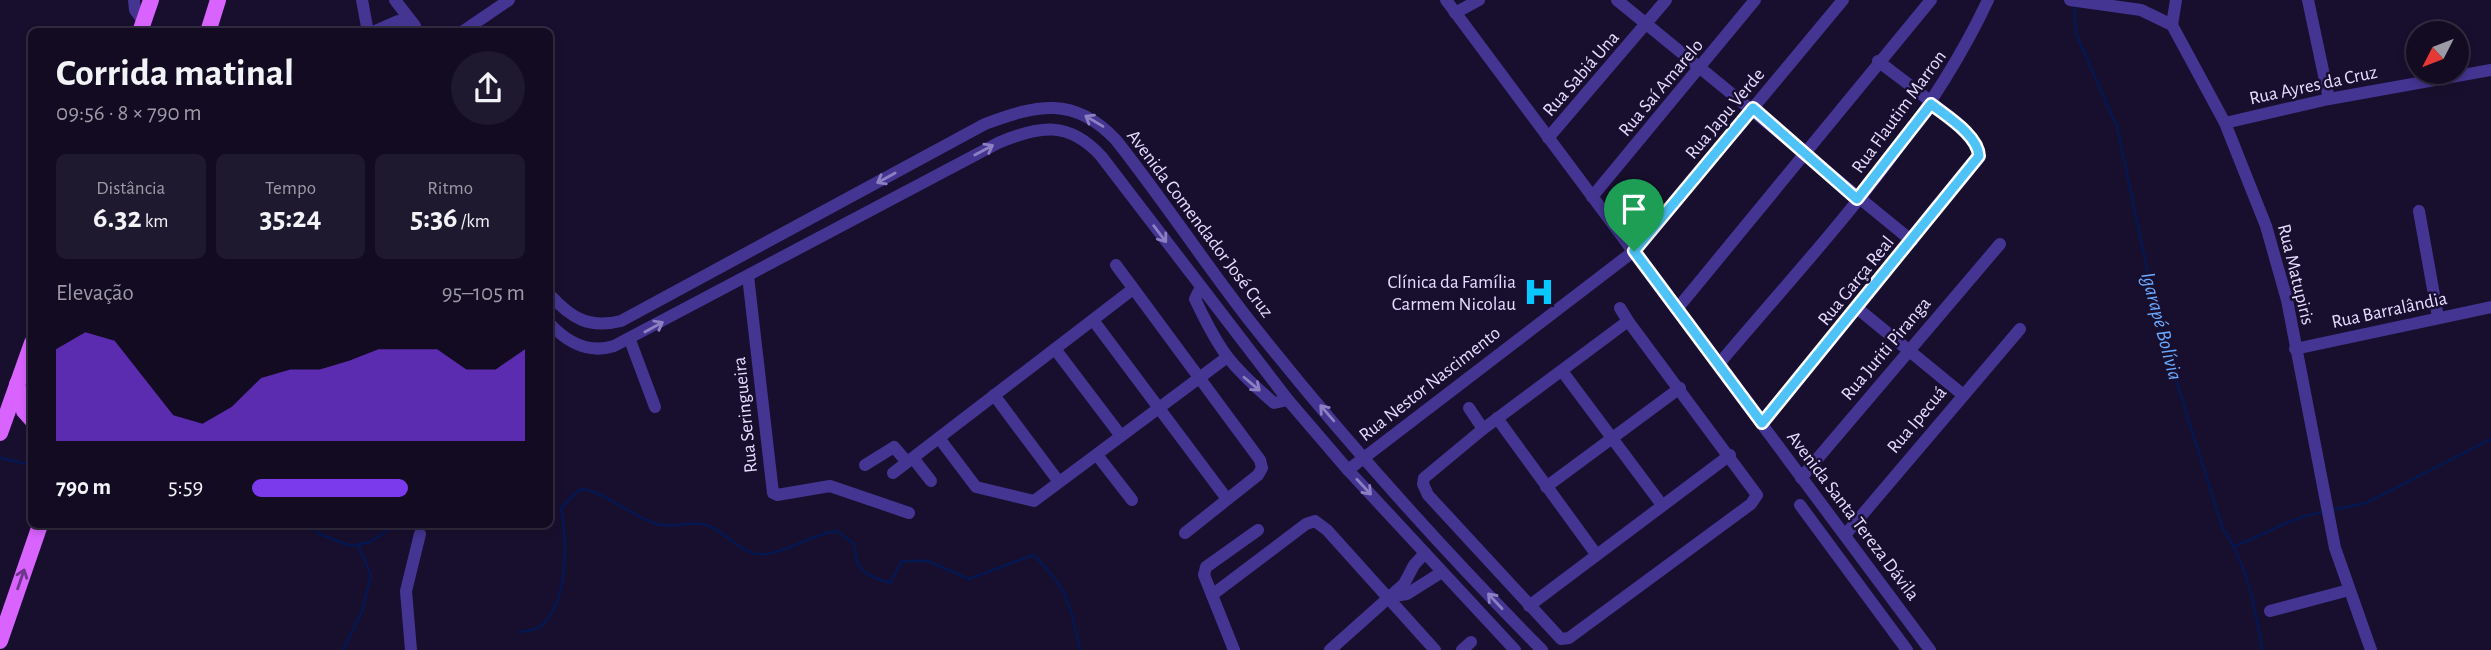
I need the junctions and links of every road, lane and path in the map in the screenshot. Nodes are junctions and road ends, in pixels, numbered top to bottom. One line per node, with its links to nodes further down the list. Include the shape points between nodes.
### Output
1 (134, 0): 21 (street)
2 (151, 0): 21 (main road)
3 (218, 0): 22 (main road)
4 (362, 0): 23 (street)
5 (395, 0): 26 (street)
6 (509, 0): 27 (street)
7 (1446, 0): 18 (street, Avenida Santa Tereza Dávila)
8 (1479, 0): 18 (street)
9 (1618, 0): 19 (street)
10 (1666, 0): 19 (street, Rua Sabiá Una)
11 (1755, 0): 29 (street, Rua Saí Amarelo)
12 (1843, 0): 33 (street, Rua Japu Verde)
13 (1931, 0): 28 (street)
14 (1987, 0): 32 (street, Rua Flautim Marron, via 1960,58)
15 (2070, 0): 20 (street, via 2141,10)
16 (2176, 0): 20 (street)
17 (2308, 0): 31 (street)
18 (1455, 13): 35 (street, Avenida Santa Tereza Dávila)
19 (1646, 24): 29 (street); 35 (street, Rua Sabiá Una)
20 (2172, 24): 34 (street, Rua Matupiris)
21 (142, 26)
22 (209, 28)
23 (367, 28)
24 (382, 28): 25 (street, via 398,21)
25 (414, 28)
26 (416, 28)
27 (468, 28)
28 (1878, 61): 32 (street); 36 (street)
29 (1701, 68): 33 (street); 37 (street, Rua Saí Amarelo)
30 (2491, 70): 31 (street, Rua Ayres da Cruz)
31 (2329, 99): 34 (street, Rua Ayres da Cruz)
32 (1931, 104): 38 (street, Rua Flautim Marron); 40 (street, Rua Garça Real, via 1978,148 1976,159)
33 (1753, 108): 36 (street); 42 (street, Rua Japu Verde)
34 (2225, 122): 59 (street, Rua Matupiris, via 2266,226)
35 (1548, 138): 37 (street, Avenida Santa Tereza Dávila)
36 (1805, 155): 38 (street); 51 (street)
37 (1592, 197): 42 (street, Avenida Santa Tereza Dávila)
38 (1857, 199): 40 (street); 63 (street, Rua Flautim Marron)
39 (2419, 211): 52 (street)
40 (1912, 241): 50 (street, Rua Garça Real)
41 (2000, 244): 60 (street, Rua Juriti Piranga)
42 (1634, 251): 51 (street, Avenida Santa Tereza Dávila); 84 (street, Rua Nestor Nascimento)
43 (1116, 265): 46 (street)
44 (748, 276): 45 (street, Avenida Comendador José Cruz, one-way to 45, via 998,143 1038,129 1059,129 1083,139 1101,156); 57 (street, Avenida Comendador José Cruz, one-way to 44); 97 (street, Rua Seringueira, via 773,492 830,486)
45 (1200, 287): 62 (street, via 1195,299); 70 (street, Avenida Comendador José Cruz)
46 (1133, 289): 53 (street); 65 (street)
47 (553, 298): 84 (street, Avenida Comendador José Cruz, one-way to 47, via 1248,318 1116,140 1088,117 1058,108 1034,107 985,124 621,321 606,325 576,319)
48 (2491, 307): 52 (street, Rua Barralândia)
49 (1620, 308): 54 (street)
50 (1857, 308): 60 (street); 76 (street, Rua Garça Real)
51 (1677, 309): 63 (street, Avenida Santa Tereza Dávila)
52 (2438, 317): 59 (street, Rua Barralândia)
53 (1093, 320): 58 (street); 72 (street)
54 (1628, 321): 64 (street); 67 (street)
55 (553, 327): 57 (street, Avenida Comendador José Cruz, via 586,348 605,349)
56 (2020, 329): 68 (street, Rua Ipecuá)
57 (629, 340): 71 (street)
58 (1055, 349): 69 (street); 79 (street)
59 (2295, 349): 108 (street, Rua Matupiris, via 2324,502)
60 (1907, 350): 68 (street); 89 (street, Rua Juriti Piranga)
61 (28, 354): 66 (main road)
62 (1226, 358): 65 (street); 70 (street, one-way to 70, via 1274,403)
63 (1718, 365): 76 (street, Avenida Santa Tereza Dávila)
64 (1562, 371): 75 (street); 81 (street)
65 (1200, 378): 72 (street); 93 (street, via 1260,460 1258,475)
66 (17, 384): 74 (main road); 78 (main road)
67 (1680, 388): 81 (street); 83 (street)
68 (1962, 394): 102 (street, Rua Ipecuá)
69 (995, 396): 80 (street); 91 (street)
70 (1288, 400): 87 (street, Avenida Comendador José Cruz)
71 (655, 407)
72 (1159, 408): 79 (street); 93 (street)
73 (1469, 408): 77 (street)
74 (28, 416)
75 (1497, 418): 77 (street); 92 (street)
76 (1762, 423): 89 (street, Avenida Santa Tereza Dávila)
77 (1483, 429): 105 (street, via 1429,471 1423,484 1472,552)
78 (0, 433)
79 (1121, 436): 82 (street)
80 (939, 438): 85 (street); 91 (street, via 976,487 1034,501)
81 (1612, 438): 92 (street); 95 (street)
82 (1097, 455): 91 (street); 94 (street)
83 (1730, 455): 95 (street); 111 (street, via 1756,491 1751,504 1569,638 1557,636)
84 (1364, 457): 87 (street, Rua Nestor Nascimento); 107 (street, Avenida Comendador José Cruz)
85 (910, 460): 86 (street, via 894,447); 88 (street); 90 (street)
86 (866, 465)
87 (1348, 470): 103 (street, Avenida Comendador José Cruz, one-way to 103)
88 (893, 473)
89 (1801, 478): 102 (street, Avenida Santa Tereza Dávila)
90 (931, 481)
91 (1059, 482)
92 (1546, 487): 104 (street)
93 (1227, 499): 100 (street)
94 (1132, 500)
95 (1662, 505): 104 (street)
96 (1800, 505): 120 (street)
97 (909, 513)
98 (39, 528): 113 (main road, one-way to 98)
99 (1258, 530): 109 (street, via 1204,570)
100 (1185, 533)
101 (420, 534): 114 (street, via 406,591)
102 (1845, 535): 121 (street, Avenida Santa Tereza Dávila)
103 (1425, 553): 106 (street, Avenida Comendador José Cruz); 110 (street, via 1408,580)
104 (1596, 554): 111 (street)
105 (1492, 564): 107 (street); 111 (street)
106 (1443, 572): 110 (street, via 1407,594); 118 (street, Avenida Comendador José Cruz)
107 (1475, 580): 119 (street, Avenida Comendador José Cruz, one-way to 107)
108 (2349, 590): 112 (street); 122 (street, Rua Matupiris)
109 (1212, 595): 110 (street, via 1306,524 1315,522); 115 (street)
110 (1388, 597): 116 (street); 117 (street)
111 (1529, 606)
112 (2270, 611)
113 (0, 641)
114 (411, 650)
115 (1234, 650)
116 (1330, 650)
117 (1435, 650)
118 (1515, 650)
119 (1542, 650)
120 (1907, 650)
121 (1930, 650)
122 (2371, 650)

